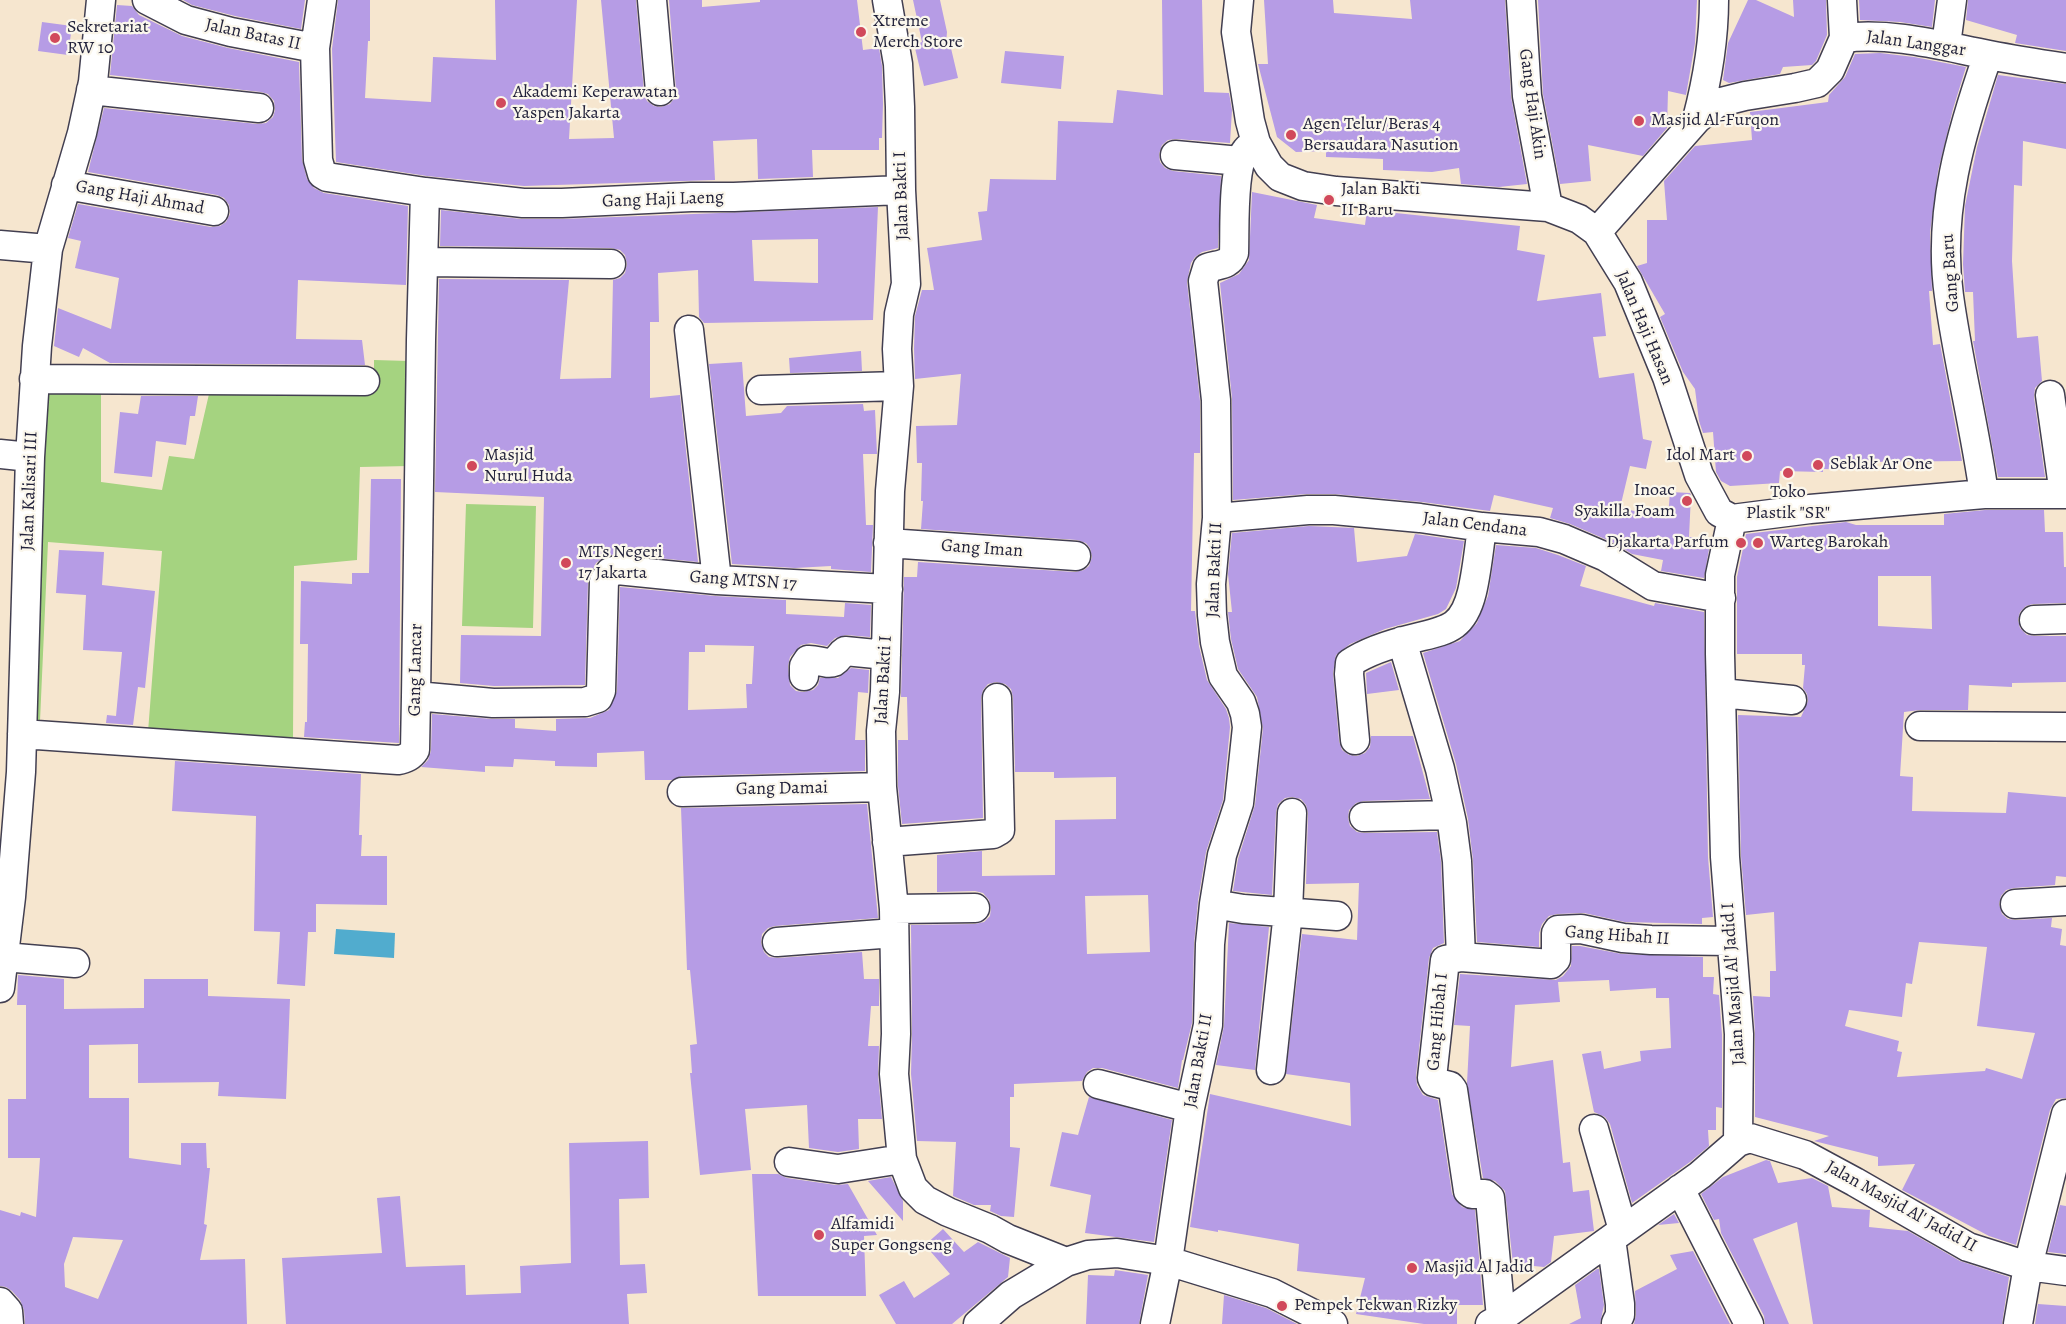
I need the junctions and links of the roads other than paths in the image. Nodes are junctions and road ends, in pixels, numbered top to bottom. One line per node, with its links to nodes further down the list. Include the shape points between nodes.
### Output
1 (101, 0): 16 (street, Jalan Kalisari III)
2 (147, 0): 13 (street, Jalan Batas II, via 186,20)
3 (322, 0): 13 (street, Jalan Batas II)
4 (652, 0): 17 (street)
5 (887, 0): 23 (street, Jalan Bakti I, via 898,64)
6 (1239, 0): 20 (street, Jalan Haji Hasan, via 1236,32 1250,121)
7 (1521, 0): 25 (street, Gang Haji Akin, via 1527,96)
8 (1714, 0): 19 (street, via 1714,25)
9 (1842, 0): 11 (street)
10 (1952, 0): 12 (street)
11 (1844, 38): 12 (street, Jalan Langgar, via 1864,35); 19 (street, Jalan Langgar, via 1830,70 1817,83 1717,103)
12 (1946, 45): 14 (street, Jalan Langgar)
13 (315, 48): 24 (street, Gang Haji Laeng, via 318,160 322,174)
14 (1988, 55): 15 (street, Jalan Langgar); 40 (street, Gang Baru, via 1955,163 1947,243 1949,295)
15 (2066, 68)
16 (91, 90): 18 (street); 22 (street, Jalan Kalisari III)
17 (660, 91)
18 (258, 108)
19 (1697, 120): 27 (street, Jalan Langgar)
20 (1248, 152): 21 (street); 25 (street, Jalan Haji Hasan, via 1289,182 1303,186); 42 (street, Jalan Bakti II, via 1236,183 1234,253 1227,264 1207,268 1203,281 1216,400)
21 (1175, 155)
22 (66, 184): 26 (street, Gang Haji Ahmad); 29 (street, Jalan Kalisari III)
23 (901, 190): 24 (street, Gang Haji Laeng, via 523,204); 35 (street, Jalan Bakti I, via 906,284 899,314)
24 (425, 192): 30 (street, Gang Lancar)
25 (1548, 207): 27 (street, Jalan Haji Hasan, via 1579,219)
26 (214, 211)
27 (1597, 232): 43 (street, Jalan Haji Hasan, via 1635,298 1667,377 1704,488 1719,512)
28 (0, 245): 29 (street)
29 (48, 249): 33 (street, Jalan Kalisari III)
30 (424, 262): 31 (street); 57 (street, Gang Lancar)
31 (611, 264)
32 (689, 330): 47 (street)
33 (34, 379): 34 (street); 39 (street, Jalan Kalisari III)
34 (365, 381)
35 (899, 386): 36 (street); 45 (street, Jalan Bakti I)
36 (761, 390)
37 (2050, 395): 41 (street)
38 (0, 454): 39 (street)
39 (30, 457): 52 (street, Jalan Kalisari III)
40 (1984, 494): 41 (street); 43 (street)
41 (2065, 494)
42 (1216, 518): 44 (street, Jalan Cendana, via 1334,510); 72 (street, Jalan Bakti II, via 1211,584 1215,642 1223,676 1241,702 1246,727 1239,803 1222,855)
43 (1732, 519): 49 (street, Jalan Masjid Al' Jadid I, via 1720,575)
44 (1482, 527): 49 (street, Jalan Cendana, via 1517,529 1564,539 1606,557 1653,586); 53 (street, via 1472,593 1457,623 1442,632)
45 (888, 543): 46 (street, Gang Iman); 48 (street, Jalan Bakti I)
46 (1076, 556)
47 (717, 580): 48 (street, Gang MTSN 17); 57 (street, Gang MTSN 17, via 610,572 604,581 598,698 585,702 493,703)
48 (888, 589): 54 (street, Jalan Bakti I)
49 (1721, 598): 56 (street, Jalan Masjid Al' Jadid I)
50 (2066, 619): 51 (street)
51 (2034, 620)
52 (12, 631): 62 (street, Jalan Kalisari III)
53 (1402, 641): 63 (street, via 1350,663); 67 (street, Gang Hibah I)
54 (886, 655): 55 (street, via 845,651 832,662 808,660); 64 (street, Jalan Bakti I)
55 (804, 676)
56 (1721, 693): 59 (street); 78 (street, Jalan Masjid Al' Jadid I)
57 (416, 696): 62 (street, Gang Lancar, via 415,750 398,760)
58 (997, 698): 69 (street, via 1000,830 993,834)
59 (1792, 700)
60 (1920, 726): 61 (street)
61 (2066, 727)
62 (22, 734): 70 (street, Jalan Kalisari III)
63 (1355, 740)
64 (882, 787): 65 (street, Gang Damai); 69 (street, Jalan Bakti I)
65 (682, 792)
66 (1292, 813): 75 (street)
67 (1450, 815): 68 (street); 81 (street, Gang Hibah I, via 1457,861)
68 (1364, 818)
69 (887, 842): 77 (street, Jalan Bakti I)
70 (5, 897): 80 (street, Jalan Kalisari III)
71 (2066, 901): 73 (street)
72 (1214, 904): 75 (street); 86 (street, Jalan Bakti II, via 1208,1025)
73 (2014, 904)
74 (975, 908): 77 (street)
75 (1288, 912): 76 (street); 84 (street)
76 (1337, 916)
77 (894, 921): 79 (street); 90 (street, Jalan Bakti I, via 894,1074)
78 (1731, 941): 81 (street, Gang Hibah II, via 1651,940 1581,929 1558,930 1556,959 1551,964); 89 (street, Jalan Masjid Al' Jadid I, via 1739,1034)
79 (777, 942)
80 (4, 957): 82 (street); 83 (street, Jalan Kalisari III)
81 (1461, 957): 99 (street, Gang Hibah I, via 1448,958 1444,963 1432,1076 1434,1082 1454,1090 1468,1191 1490,1198)
82 (75, 963)
83 (0, 988)
84 (1271, 1070)
85 (1098, 1084): 86 (street)
86 (1190, 1108): 94 (street, Jalan Bakti II)
87 (2066, 1114): 96 (street)
88 (1594, 1130): 93 (street)
89 (1738, 1142): 92 (street); 96 (street, Jalan Masjid Al' Jadid II, via 1750,1138 1804,1155 1968,1248)
90 (902, 1159): 91 (street, via 838,1169); 95 (street, Jalan Bakti I, via 913,1188 925,1200)
91 (789, 1162)
92 (1680, 1189): 93 (street); 105 (street)
93 (1617, 1235): 99 (street); 100 (street, via 1620,1315)
94 (1168, 1261): 95 (street, via 1117,1253 1088,1255); 103 (street, Jalan Bakti II); 104 (street, via 1272,1293)
95 (1066, 1262): 102 (street, via 1011,1296)
96 (2028, 1266): 97 (street, Jalan Masjid Al' Jadid II); 106 (street)
97 (2066, 1272)
98 (0, 1302): 101 (street, via 8,1311)
99 (1495, 1321)
100 (1616, 1323)
101 (9, 1324)
102 (978, 1324)
103 (1155, 1324)
104 (1333, 1324)
105 (1749, 1324)
106 (2018, 1324)

